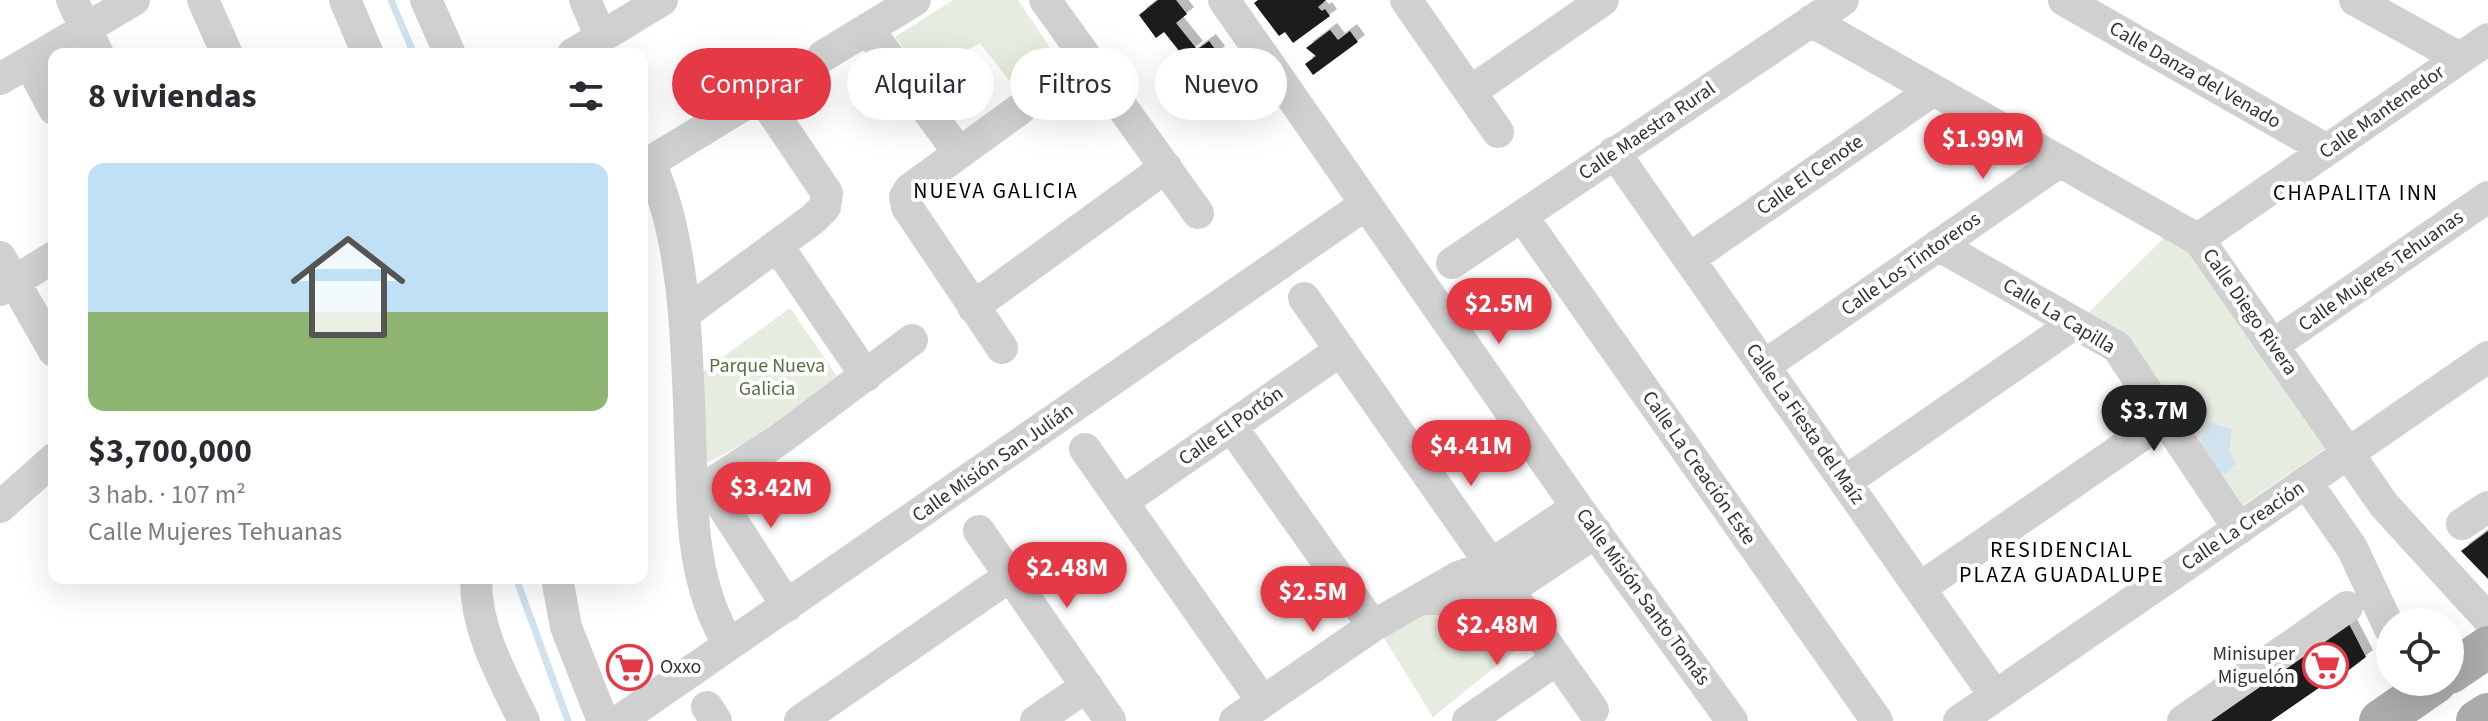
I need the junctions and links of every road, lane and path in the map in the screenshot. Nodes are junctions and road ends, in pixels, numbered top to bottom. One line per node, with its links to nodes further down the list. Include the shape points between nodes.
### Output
1 (134, 0): 16 (street)
2 (203, 0): 21 (street)
3 (345, 0): 22 (street)
4 (426, 0): 23 (street)
5 (585, 0): 18 (street)
6 (662, 0): 18 (street)
7 (915, 0): 17 (street)
8 (1224, 0): 45 (street, Calle Misión Santo Tomás)
9 (1406, 0): 31 (street)
10 (1603, 0): 31 (street)
11 (1843, 0): 15 (street, Calle Maestra Rural)
12 (2064, 0): 37 (street, Calle Danza del Venado)
13 (2355, 0): 27 (street)
14 (1052, 2): 42 (street)
15 (1811, 21): 30 (street, Calle Diego Rivera); 38 (street, Calle Maestra Rural)
16 (85, 27): 20 (street)
17 (868, 29): 26 (street); 39 (street)
18 (601, 37): 24 (street)
19 (2488, 39): 27 (street, Calle Mantenedor)
20 (51, 48)
21 (224, 48)
22 (365, 48)
23 (447, 48)
24 (583, 48)
25 (48, 50): 28 (street)
26 (831, 51)
27 (2460, 58): 37 (street, Calle Mantenedor)
28 (29, 62): 29 (street); 32 (street)
29 (0, 79)
30 (1932, 91): 40 (street, Calle Diego Rivera); 52 (street, Calle El Cenote)
31 (1470, 92): 36 (street)
32 (48, 98)
33 (1010, 116): 39 (street)
34 (718, 120): 41 (street)
35 (778, 120): 49 (street, via 827,193 825,207)
36 (1498, 132)
37 (2327, 150): 48 (street, Calle Mantenedor)
38 (1614, 152): 47 (street, Calle Maestra Rural); 52 (street, Calle La Fiesta del Maíz)
39 (959, 153): 56 (street, via 905,197)
40 (2059, 162): 48 (street, Calle Diego Rivera); 50 (street, Calle Los Tintoreros)
41 (648, 164)
42 (1166, 167): 46 (street); 56 (street)
43 (648, 168): 57 (street, via 659,183 667,215)
44 (2488, 197): 61 (street, Calle Mujeres Tehuanas)
45 (1366, 204): 77 (street, Calle Misión Santo Tomás); 85 (street, Calle Misión San Julián)
46 (1198, 213)
47 (1522, 216): 53 (street, Calle Maestra Rural); 109 (street, Calle La Creación Este)
48 (2198, 239): 61 (street, Calle Diego Rivera)
49 (777, 245): 57 (street); 66 (street)
50 (1938, 245): 58 (street, Calle La Capilla); 65 (street, Calle Los Tintoreros)
51 (48, 259): 54 (street)
52 (1689, 259): 65 (street, Calle La Fiesta del Maíz)
53 (1452, 263)
54 (4, 276): 60 (street)
55 (1304, 298): 63 (street)
56 (973, 307): 62 (street)
57 (684, 314): 74 (street)
58 (2075, 323): 67 (street, Calle La Capilla, via 2117,347); 72 (street)
59 (912, 340): 66 (street)
60 (48, 342)
61 (2273, 345): 70 (street, Calle Diego Rivera)
62 (1002, 348)
63 (1341, 350): 68 (street, Calle El Portón); 81 (street)
64 (2488, 357): 70 (street, Calle La Creación)
65 (1764, 366): 72 (street, Calle La Fiesta del Maíz)
66 (866, 376): 74 (street, via 779,440)
67 (2165, 419): 78 (street, Calle La Capilla); 84 (street)
68 (1231, 426): 75 (street, Calle El Portón); 89 (street)
69 (1085, 449): 75 (street)
70 (2348, 453): 73 (street, Calle La Creación); 88 (street, Calle Diego Rivera, via 2384,505)
71 (48, 464): 76 (street)
72 (1845, 482): 84 (street, Calle La Fiesta del Maíz)
73 (2306, 482): 78 (street, Calle La Creación); 87 (street, via 2352,548)
74 (701, 486): 85 (street); 90 (street, via 693,537 714,614)
75 (1122, 502): 97 (street)
76 (0, 507)
77 (1587, 520): 81 (street); 108 (street, Calle Misión Santo Tomás)
78 (2239, 529): 95 (street, Calle La Creación)
79 (979, 531): 80 (street)
80 (1010, 576): 94 (street); 104 (street)
81 (1500, 578): 89 (street, via 1484,599 1422,599); 92 (street)
82 (476, 584): 101 (street, via 475,602 493,657)
83 (558, 584): 102 (street, via 566,627)
84 (1920, 588): 95 (street, Calle La Fiesta del Maíz)
85 (787, 606): 90 (street, Calle Misión San Julián)
86 (2347, 607): 111 (street)
87 (2380, 608)
88 (2488, 619)
89 (1373, 626): 97 (street)
90 (729, 645): 103 (street, Calle Misión San Julián)
91 (2488, 647): 93 (main road)
92 (1557, 659): 98 (street); 107 (street)
93 (2464, 662)
94 (1087, 686): 100 (street); 105 (street)
95 (1995, 696): 110 (street, Calle La Creación)
96 (2413, 696): 112 (main road)
97 (1263, 702): 106 (street)
98 (1593, 710)
99 (2488, 714): 113 (main road)
100 (1110, 720)
101 (524, 721)
102 (603, 721)
103 (619, 721)
104 (800, 721)
105 (1036, 721)
106 (1235, 721)
107 (1468, 721)
108 (1732, 721)
109 (1877, 721)
110 (1959, 721)
111 (2183, 721)
112 (2380, 721)
113 (2477, 721)

